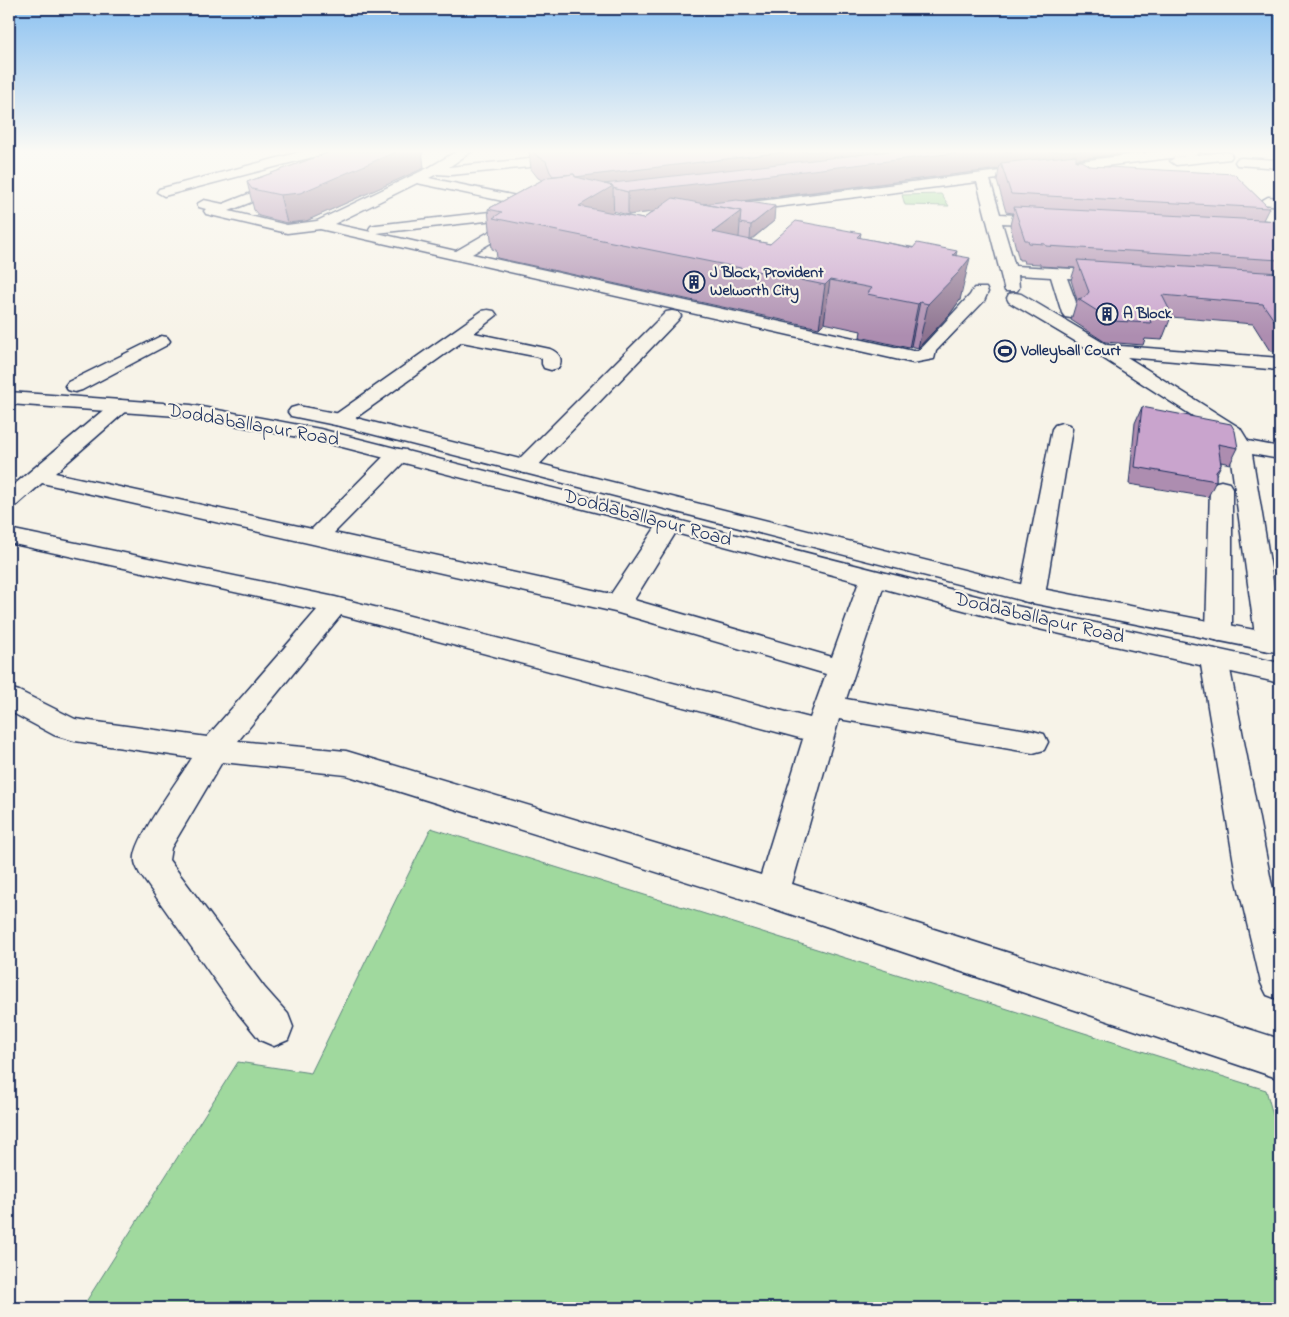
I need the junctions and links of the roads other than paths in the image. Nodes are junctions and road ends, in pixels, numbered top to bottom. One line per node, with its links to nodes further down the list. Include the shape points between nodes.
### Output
1 (221, 212): 7 (street)
2 (244, 212): 7 (street)
3 (346, 212): 10 (street)
4 (514, 212): 11 (street)
5 (531, 212): 12 (street)
6 (992, 212): 8 (street)
7 (237, 216): 10 (street, via 287,229)
8 (993, 216): 9 (street); 14 (street)
9 (1062, 220)
10 (320, 225): 11 (street)
11 (355, 232): 12 (street)
12 (460, 255): 14 (street, via 913,357 927,355 927,350 978,297 975,291)
13 (1059, 277): 14 (street); 14 (street, via 1126,279); 15 (street)
14 (1008, 284): 20 (street)
15 (1071, 313)
16 (488, 315): 18 (street)
17 (672, 316): 32 (street)
18 (460, 336): 21 (street, via 544,353 551,356); 27 (street)
19 (160, 341): 24 (street)
20 (1101, 349): 22 (street); 29 (street, via 1233,432)
21 (551, 364)
22 (1280, 364)
23 (9, 382): 24 (street, Doddaballapur Road)
24 (75, 386): 27 (street, Doddaballapur Road, via 221,398)
25 (9, 398): 26 (street, Doddaballapur Road)
26 (120, 406): 31 (street, Doddaballapur Road, via 191,411 320,435); 33 (street)
27 (340, 420): 32 (street, Doddaballapur Road)
28 (1062, 429): 40 (street)
29 (1240, 446): 30 (street); 43 (street)
30 (1280, 453)
31 (398, 455): 36 (street, Doddaballapur Road); 38 (street)
32 (525, 466): 40 (street, Doddaballapur Road)
33 (40, 476): 35 (street); 38 (street)
34 (1221, 488): 44 (street)
35 (9, 500)
36 (668, 524): 39 (street, Doddaballapur Road); 41 (street)
37 (9, 536): 42 (street)
38 (317, 537): 41 (street)
39 (873, 579): 44 (street, Doddaballapur Road, via 1022,617); 45 (street)
40 (1032, 595): 44 (street, Doddaballapur Road)
41 (618, 604): 45 (street)
42 (335, 605): 48 (street); 50 (street)
43 (1275, 643): 44 (street, Doddaballapur Road)
44 (1217, 645): 46 (street, Doddaballapur Road); 52 (street, via 1254,881)
45 (842, 669): 48 (street)
46 (1280, 673)
47 (9, 698): 50 (street, via 75,730)
48 (824, 719): 49 (street); 51 (street)
49 (1033, 742)
50 (214, 749): 51 (street, via 346,763); 53 (street, via 155,845 152,864)
51 (772, 893): 54 (street)
52 (1280, 983)
53 (274, 1027)
54 (1280, 1059)

